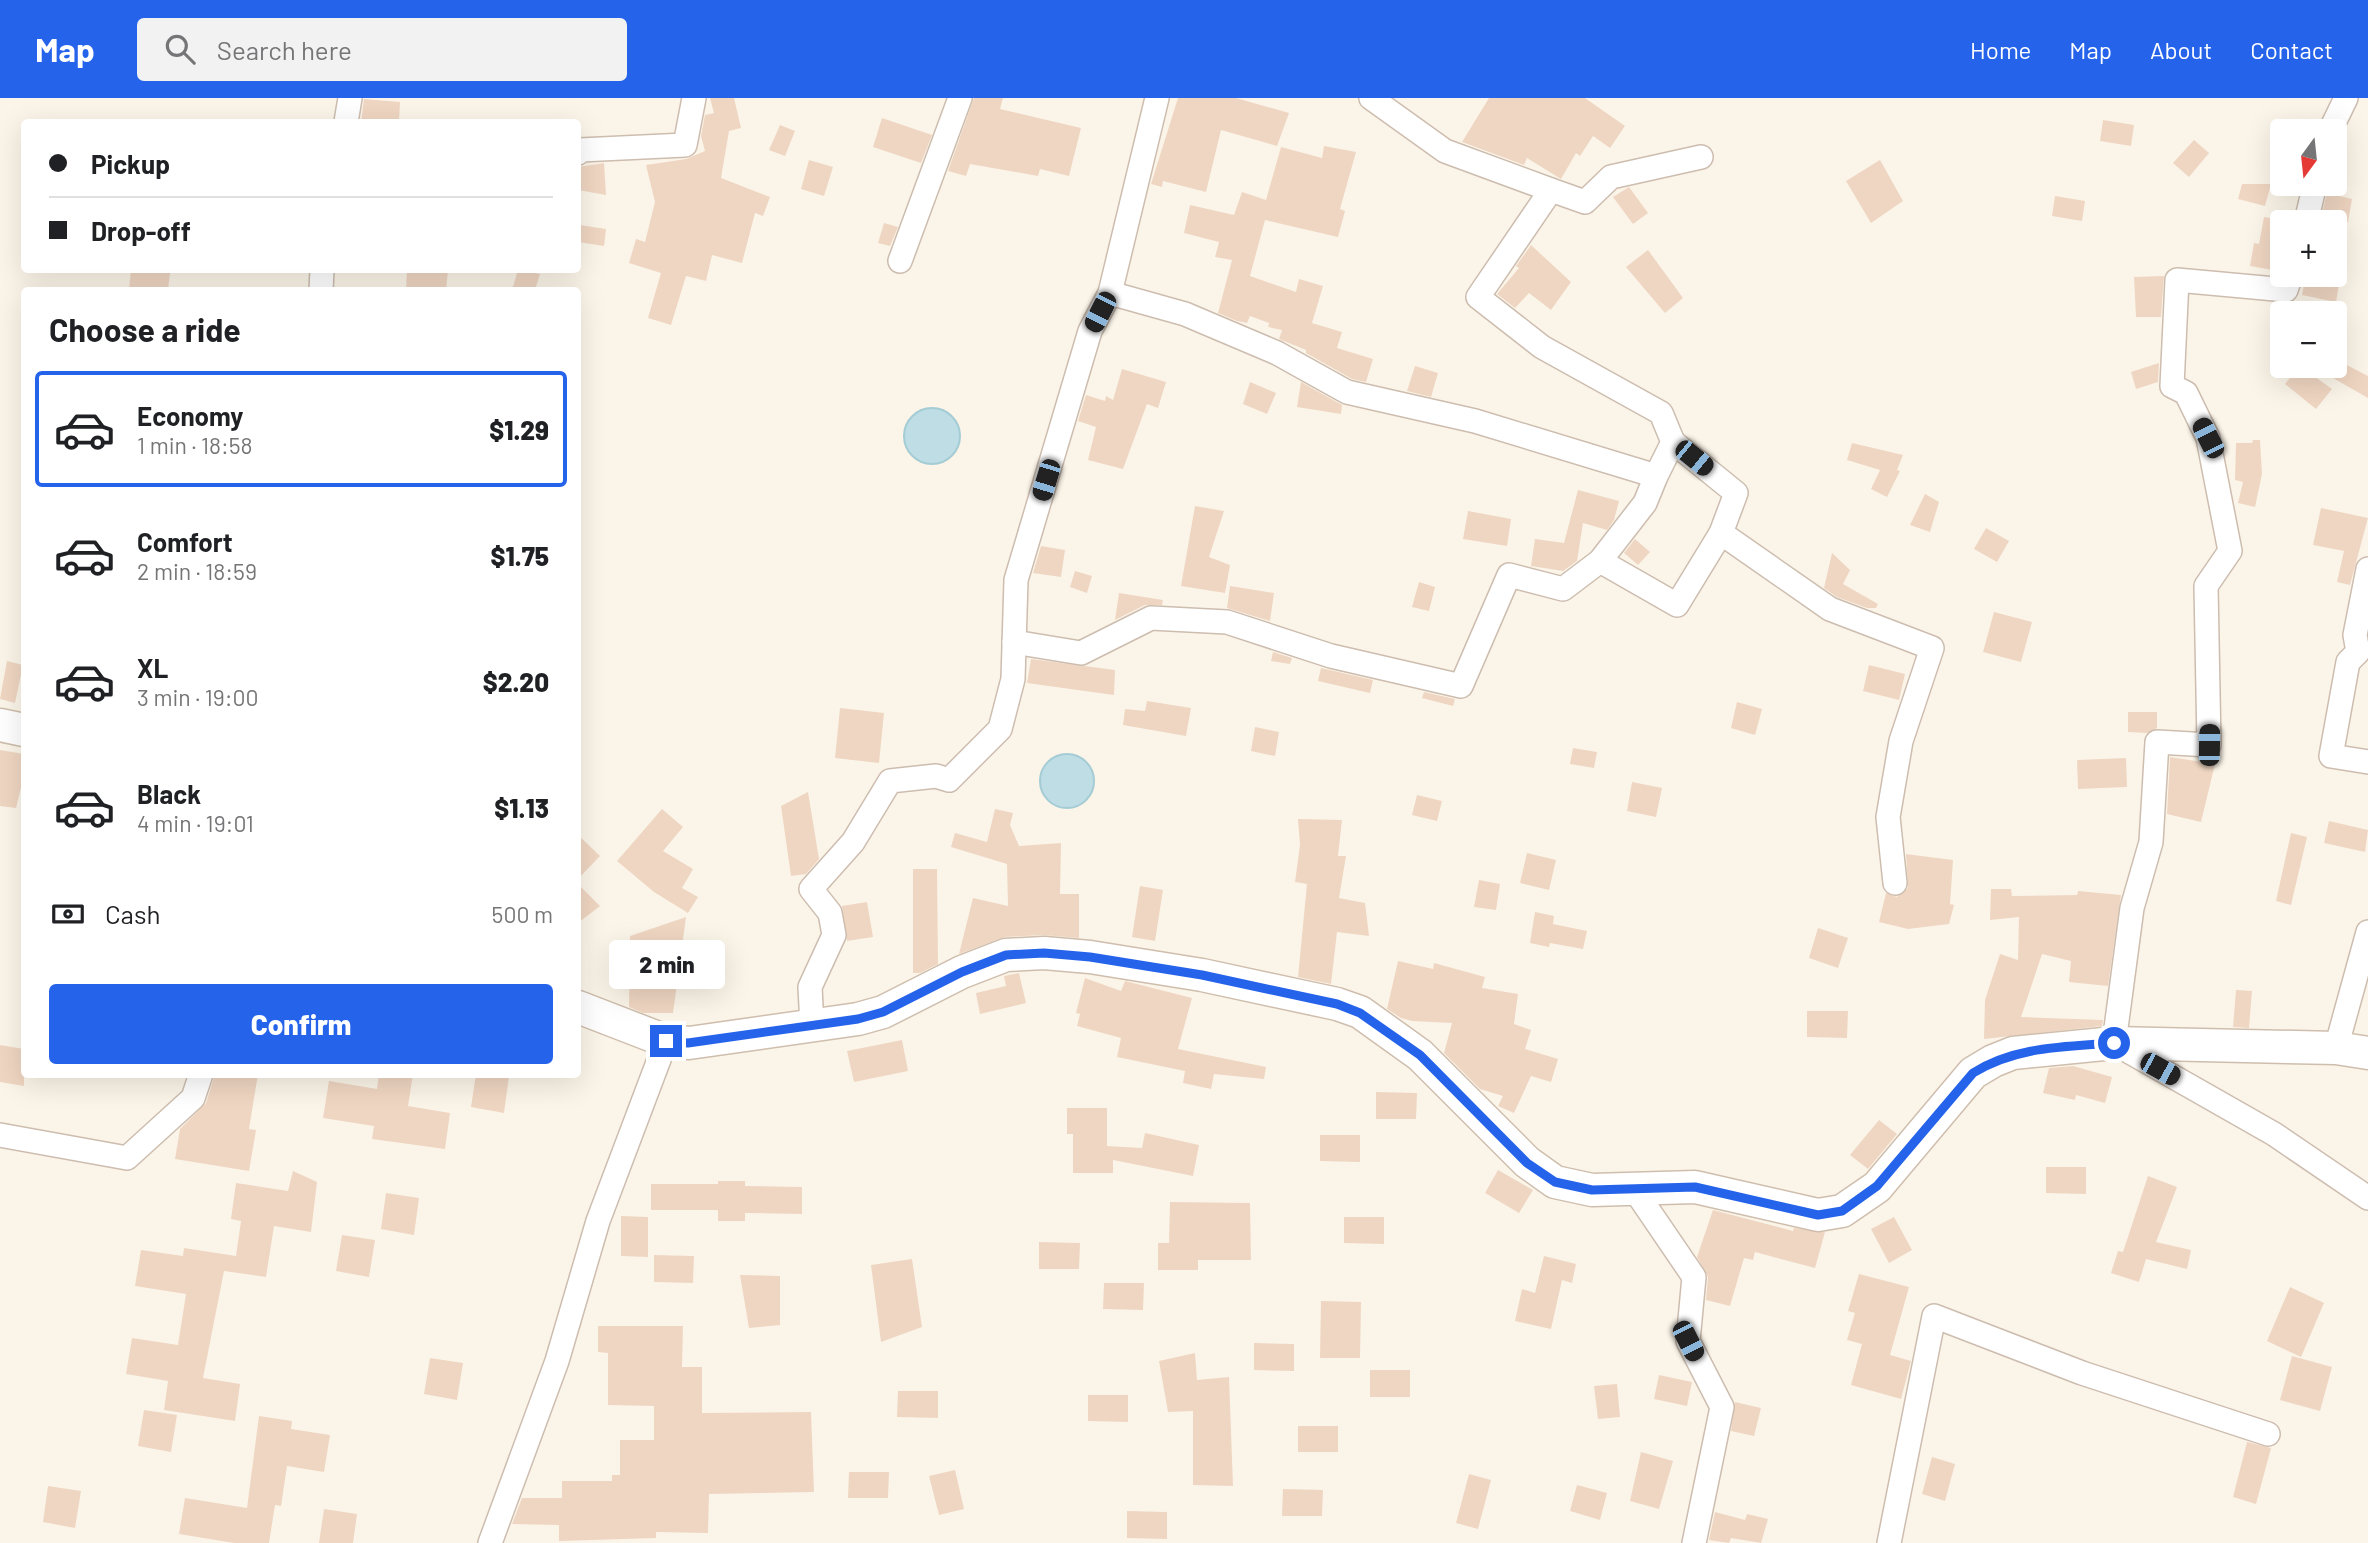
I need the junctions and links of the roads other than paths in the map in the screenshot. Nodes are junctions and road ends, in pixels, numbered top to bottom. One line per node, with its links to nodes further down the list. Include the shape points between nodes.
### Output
1 (350, 98): 7 (street)
2 (694, 98): 9 (street, via 685,145)
3 (960, 98): 12 (street)
4 (1157, 98): 14 (street)
5 (1371, 98): 11 (street, via 1445,151)
6 (2346, 98): 8 (street)
7 (346, 119)
8 (2336, 119)
9 (581, 150)
10 (1701, 157): 11 (street, via 1611,177 1585,202)
11 (1551, 190): 15 (street, via 1478,297 1542,347 1661,413)
12 (900, 261)
13 (2287, 287): 29 (street, via 2178,280 2172,386 2186,393 2208,438 2230,551 2206,586 2209,745 2157,742 2151,842 2132,908)
14 (1110, 293): 16 (street, via 1185,314 1277,353 1347,392 1475,421); 20 (street, via 1090,331 1016,580)
15 (1673, 442): 16 (street); 17 (street, via 1736,493)
16 (1656, 476): 18 (street, via 1645,503)
17 (1721, 533): 18 (street, via 1676,605); 24 (street, via 1830,609 1932,648 1901,741 1888,817)
18 (1600, 561): 20 (street, via 1563,589 1509,575 1461,686 1331,656 1227,622 1151,618 1081,653)
19 (2368, 569): 23 (street, via 2356,635 2358,652 2348,662 2331,756)
20 (1014, 642): 27 (street, via 1013,679 1000,729 949,780 936,776 890,782 853,842 811,889 830,913 834,934 810,987)
21 (0, 725): 22 (street)
22 (21, 729)
23 (2368, 762)
24 (1895, 883)
25 (2368, 932): 30 (street)
26 (581, 1008): 28 (street)
27 (812, 1026): 28 (street, via 688,1043); 34 (street, via 883,1012 1006,955 1090,957 1202,975 1360,1013 1420,1055 1527,1163 1555,1182 1592,1190)
28 (666, 1041): 37 (street, via 598,1221 557,1361)
29 (2114, 1043): 30 (street); 34 (street, via 2039,1049 1993,1061 1973,1073 1877,1186 1842,1211 1818,1215 1695,1187); 35 (street, via 2274,1134)
30 (2336, 1048): 31 (street)
31 (2368, 1053)
32 (200, 1078): 33 (street, via 193,1098 127,1158)
33 (0, 1135)
34 (1634, 1189): 38 (street, via 1694,1277 1688,1341 1722,1407)
35 (2368, 1198)
36 (2268, 1434): 39 (street, via 2082,1373 1934,1316)
37 (490, 1543)
38 (1694, 1543)
39 (1889, 1543)

